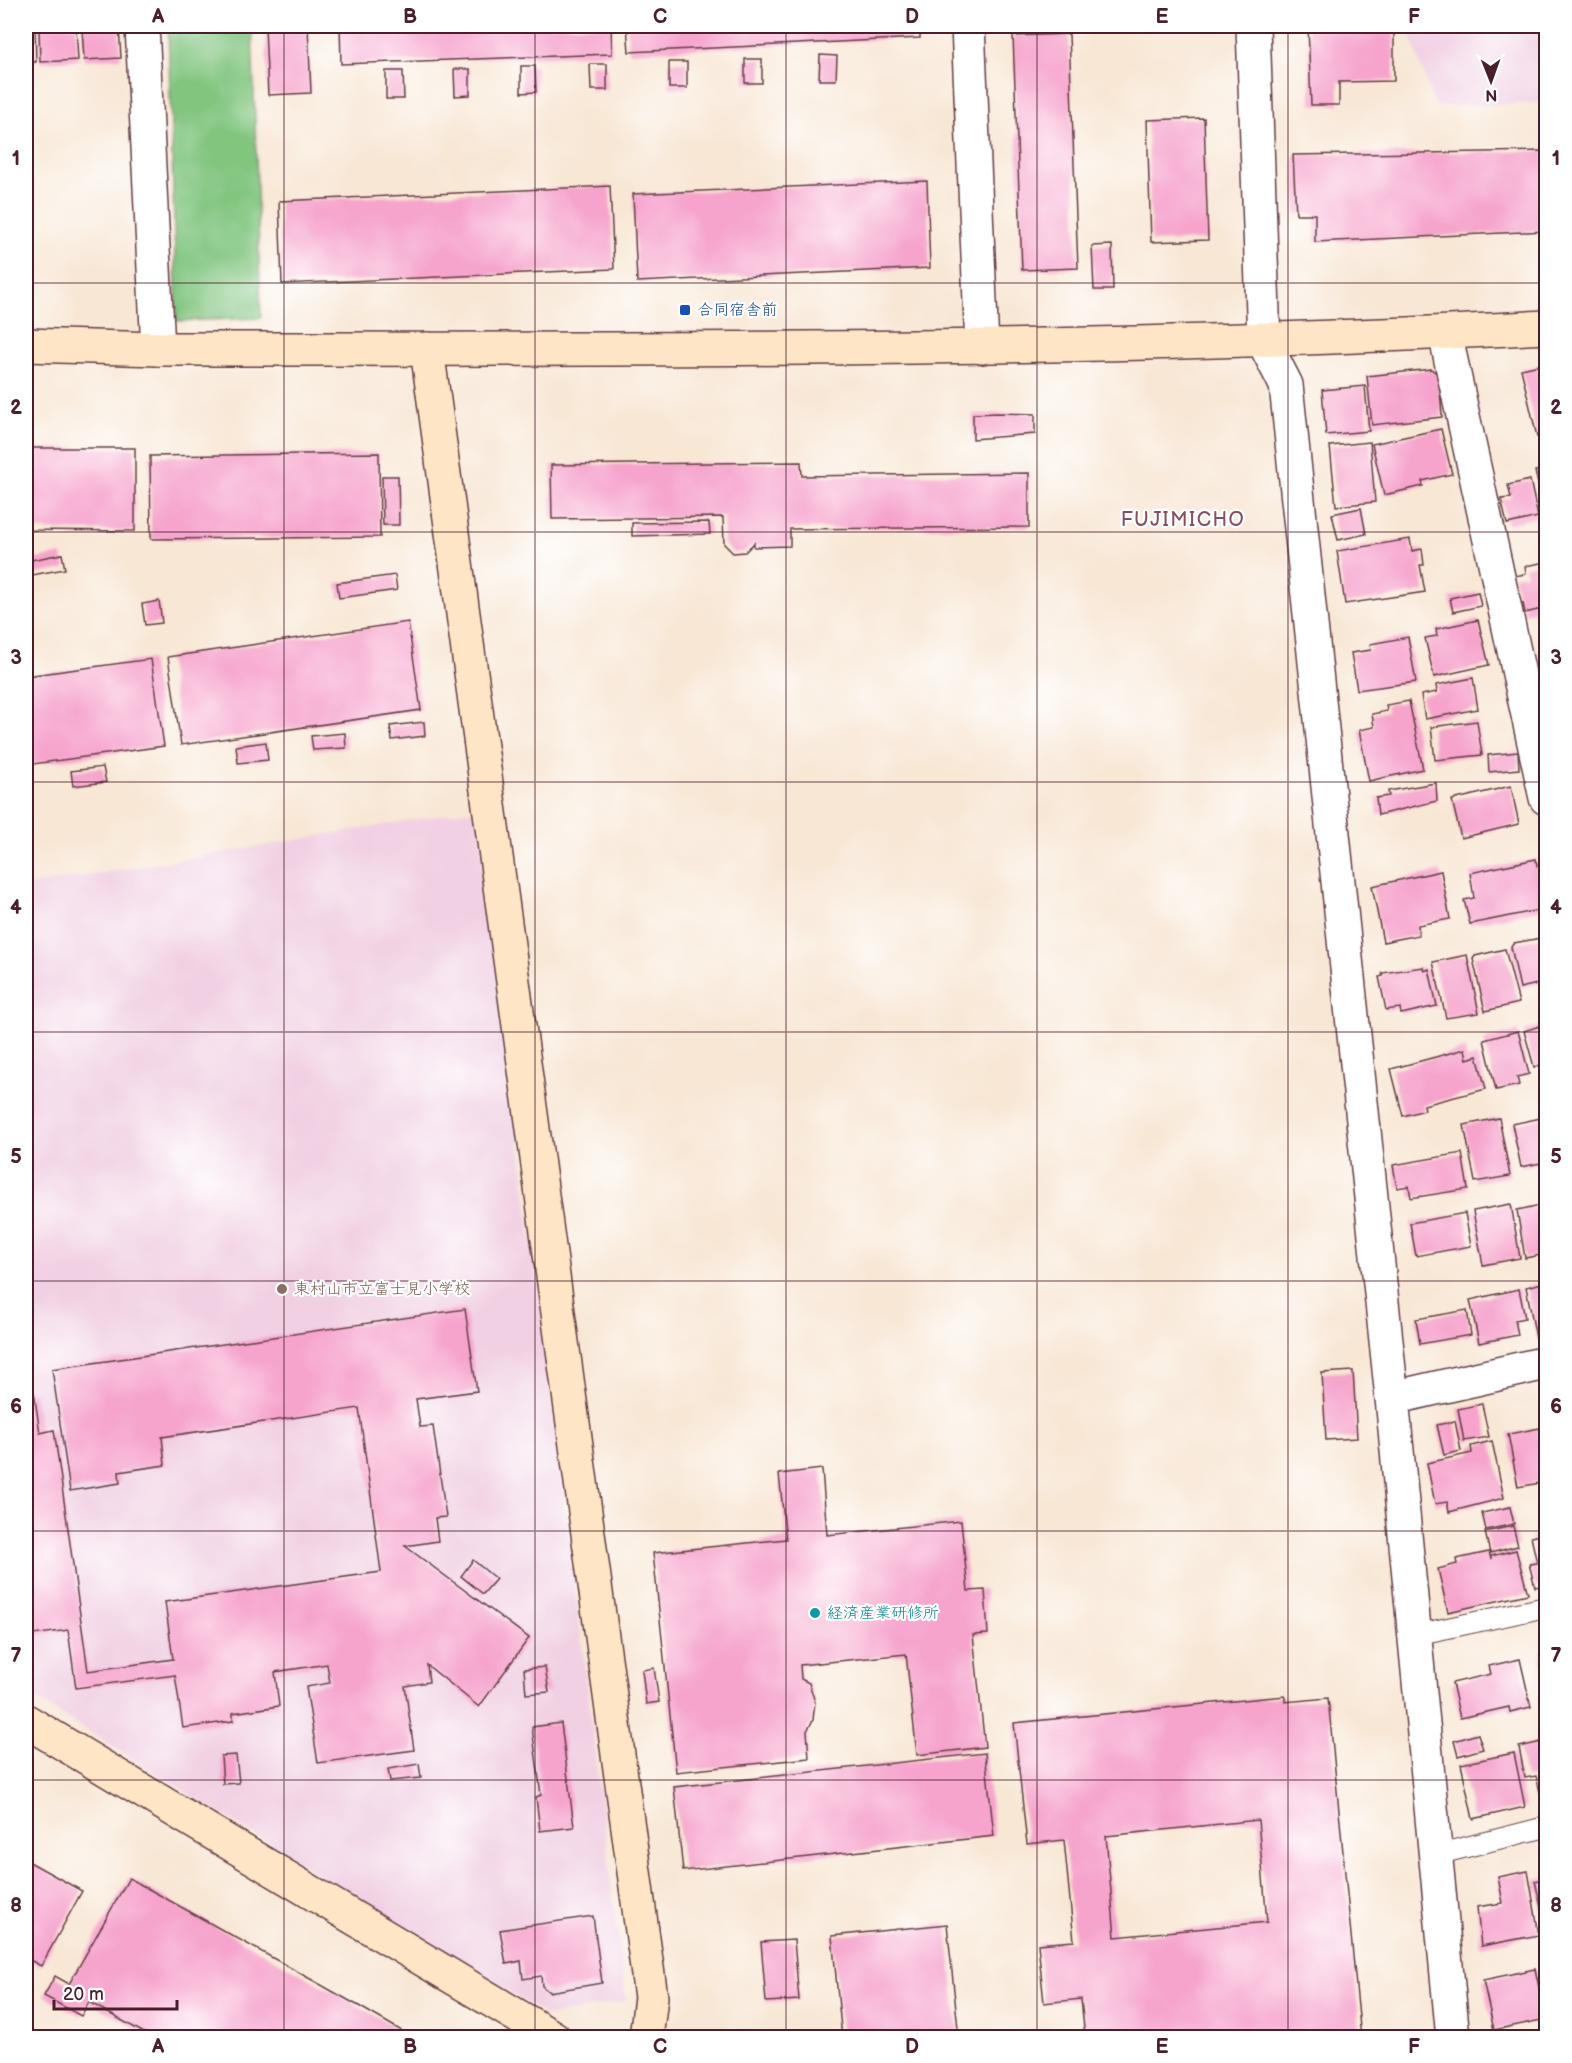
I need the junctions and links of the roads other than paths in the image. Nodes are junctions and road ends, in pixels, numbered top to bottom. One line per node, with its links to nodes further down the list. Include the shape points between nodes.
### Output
1 (142, 26): 9 (street)
2 (968, 26): 8 (street)
3 (1253, 26): 6 (street)
4 (1546, 327): 5 (street)
5 (1444, 333): 6 (street); 11 (street)
6 (1264, 342): 8 (street); 13 (street, via 1286,385)
7 (26, 345): 9 (street)
8 (982, 347): 10 (street)
9 (158, 349): 10 (street)
10 (427, 349): 20 (street, via 651,1997)
11 (1546, 798)
12 (1546, 1363): 13 (street)
13 (1392, 1398): 15 (street)
14 (1546, 1607): 15 (lane)
15 (1416, 1635): 18 (street)
16 (26, 1721): 19 (street)
17 (1546, 1827): 18 (lane)
18 (1436, 1855): 21 (street)
19 (554, 2037)
20 (646, 2037)
21 (1453, 2037)

